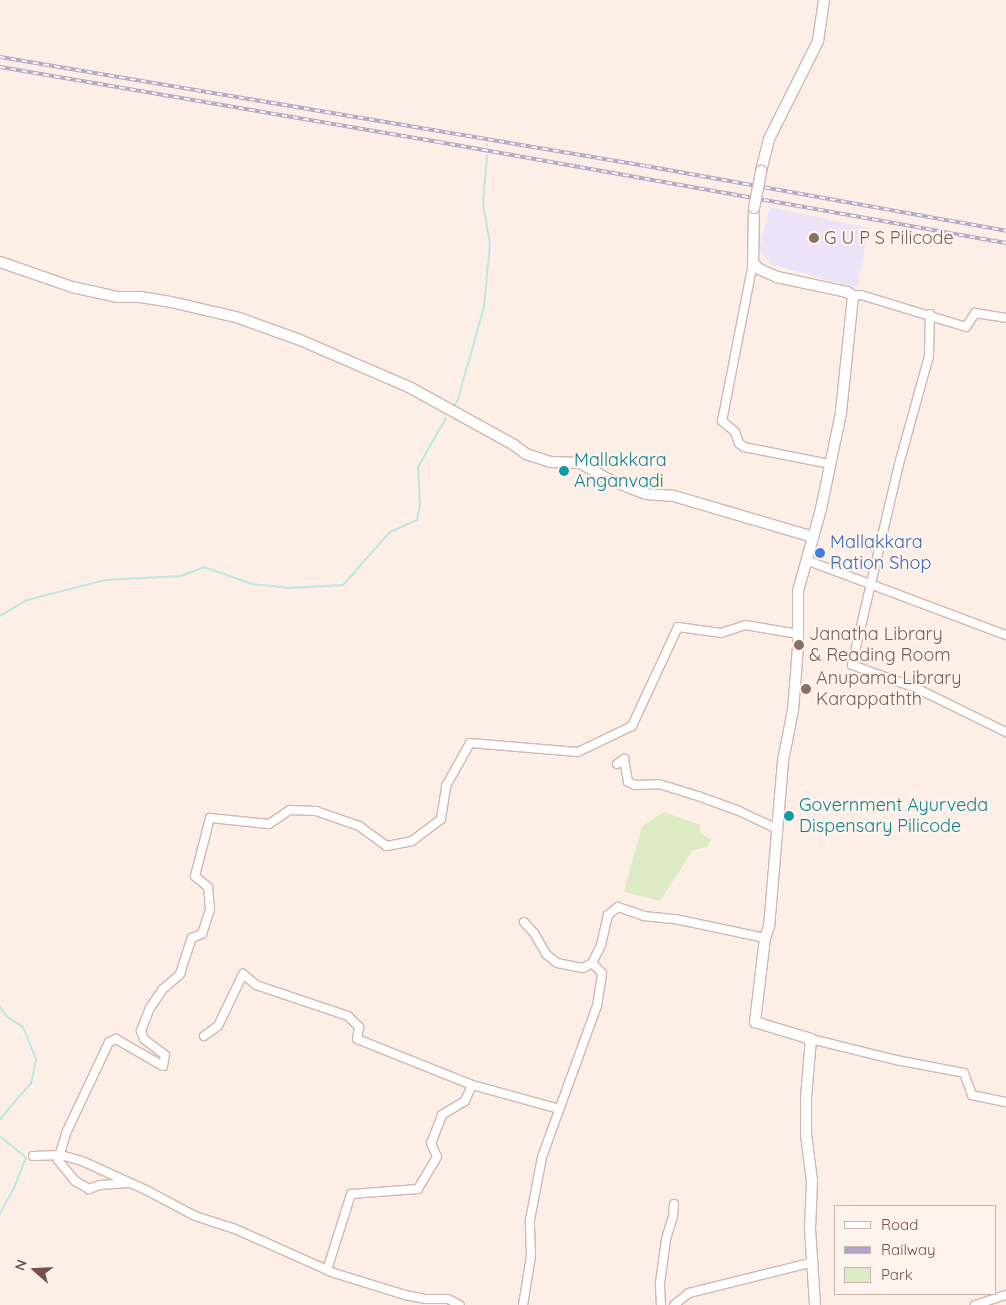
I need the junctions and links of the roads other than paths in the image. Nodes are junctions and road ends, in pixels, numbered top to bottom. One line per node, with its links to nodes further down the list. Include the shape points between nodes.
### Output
1 (824, 0): 3 (street, bridge, via 818,41 770,139 761,170 754,208)
2 (0, 262): 8 (street, via 72,288 117,297 171,302 248,321 409,387 526,454 551,462 580,463 608,479 646,494 674,496)
3 (753, 263): 4 (street, via 777,276); 7 (street, via 722,421 744,446)
4 (853, 296): 5 (street, via 861,295); 7 (street, via 842,413)
5 (930, 314): 6 (street, via 966,327 974,313); 10 (street, via 929,356)
6 (1006, 318)
7 (830, 464): 8 (street)
8 (813, 537): 9 (street)
9 (806, 560): 10 (street); 11 (street, via 798,592)
10 (870, 584): 12 (street); 13 (street, via 852,665 916,688)
11 (798, 634): 15 (street, via 793,710 783,761); 24 (street, via 744,625 721,633 678,627 632,726 578,752 470,743 446,786 441,819 412,841 387,846 359,826 316,811 290,810 269,824 210,818 195,876 208,887 210,909 202,934 192,938 180,974 163,989 150,1008 141,1031 144,1039 165,1055 163,1066 116,1039 109,1042 67,1131)
12 (1006, 635)
13 (1006, 732)
14 (617, 764): 15 (street, via 624,759 628,782 635,785 659,784 698,796)
15 (777, 829): 17 (street, via 769,926)
16 (524, 922): 18 (street, via 546,954 557,963 583,968)
17 (765, 938): 18 (street, via 675,919 644,916 618,906 608,915 601,944); 20 (street, via 755,1022)
18 (592, 963): 23 (street, via 602,973 597,1006)
19 (204, 1036): 21 (street, via 218,1026 242,974 256,985 348,1016 359,1027 357,1039)
20 (811, 1039): 22 (street, via 964,1073 972,1095); 28 (street, via 806,1134 812,1181)
21 (472, 1085): 23 (street); 29 (street, via 466,1100 442,1115 431,1143 437,1158 418,1189 351,1194)
22 (1006, 1102)
23 (559, 1108): 33 (street, via 542,1157 530,1220 531,1256)
24 (60, 1155): 25 (street); 26 (street, via 82,1161); 26 (street, via 58,1160 75,1181 90,1189)
25 (33, 1156)
26 (129, 1183): 29 (street, via 195,1216 233,1228)
27 (674, 1204): 34 (street, via 666,1240)
28 (812, 1262): 35 (street, via 689,1293); 36 (street)
29 (327, 1270): 31 (street, via 371,1286)
30 (1006, 1295): 37 (street)
31 (437, 1302): 32 (street, via 448,1299)
32 (460, 1305)
33 (523, 1305)
34 (661, 1305)
35 (674, 1305)
36 (815, 1305)
37 (975, 1305)

